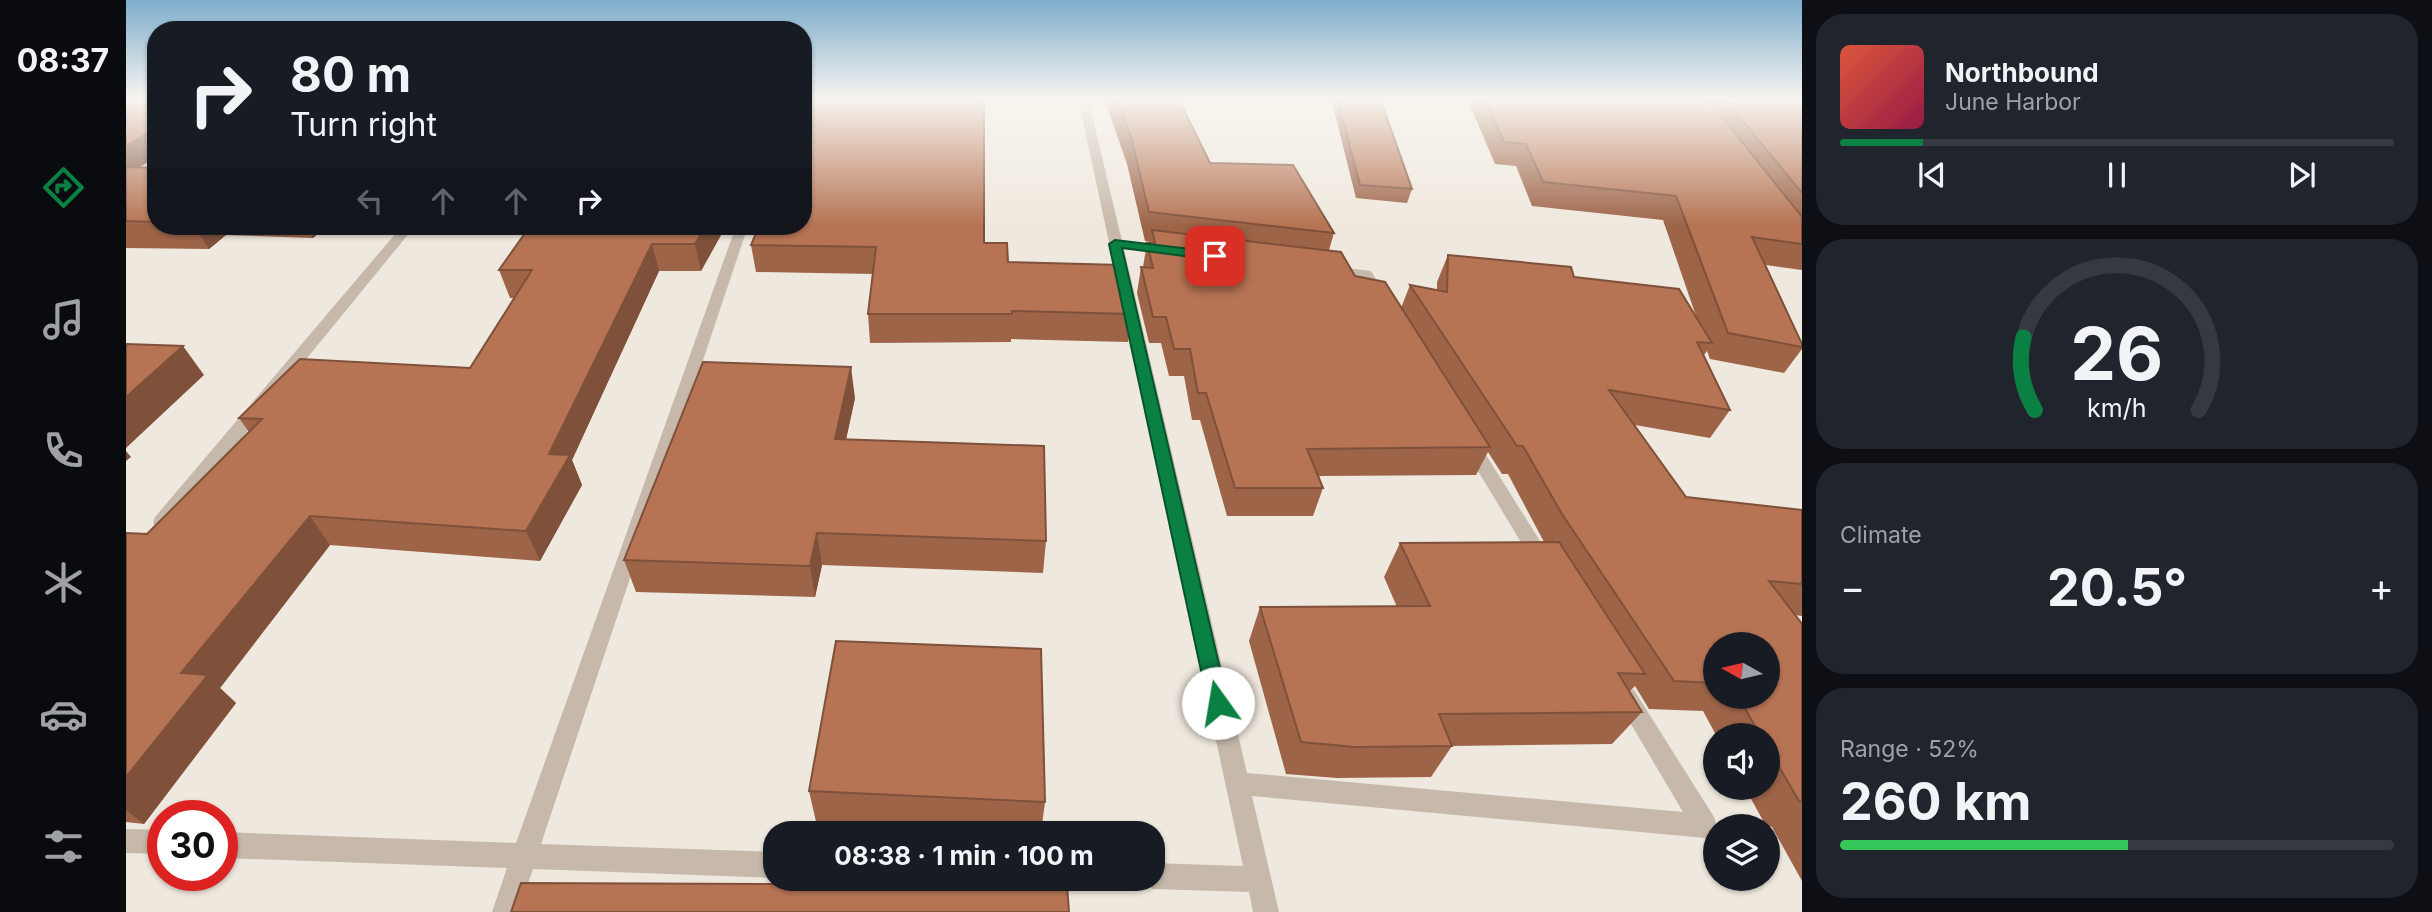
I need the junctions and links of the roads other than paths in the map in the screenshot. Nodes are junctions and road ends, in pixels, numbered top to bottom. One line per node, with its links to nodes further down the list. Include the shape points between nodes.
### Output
1 (1092, 141): 4 (street)
2 (401, 235): 9 (street)
3 (740, 235): 16 (street)
4 (1115, 244): 5 (street); 12 (street)
5 (1194, 253)
6 (1313, 268): 7 (street, via 1366,274)
7 (1387, 309)
8 (1460, 427): 10 (street)
9 (153, 533)
10 (1554, 579)
11 (1619, 685): 12 (street, via 1705,826)
12 (1236, 783): 19 (street)
13 (126, 841): 14 (street)
14 (147, 842)
15 (238, 846): 16 (street)
16 (524, 857): 17 (street); 20 (street)
17 (763, 864)
18 (1165, 876): 19 (street)
19 (1259, 879): 21 (street)
20 (505, 912)
21 (1266, 912)

